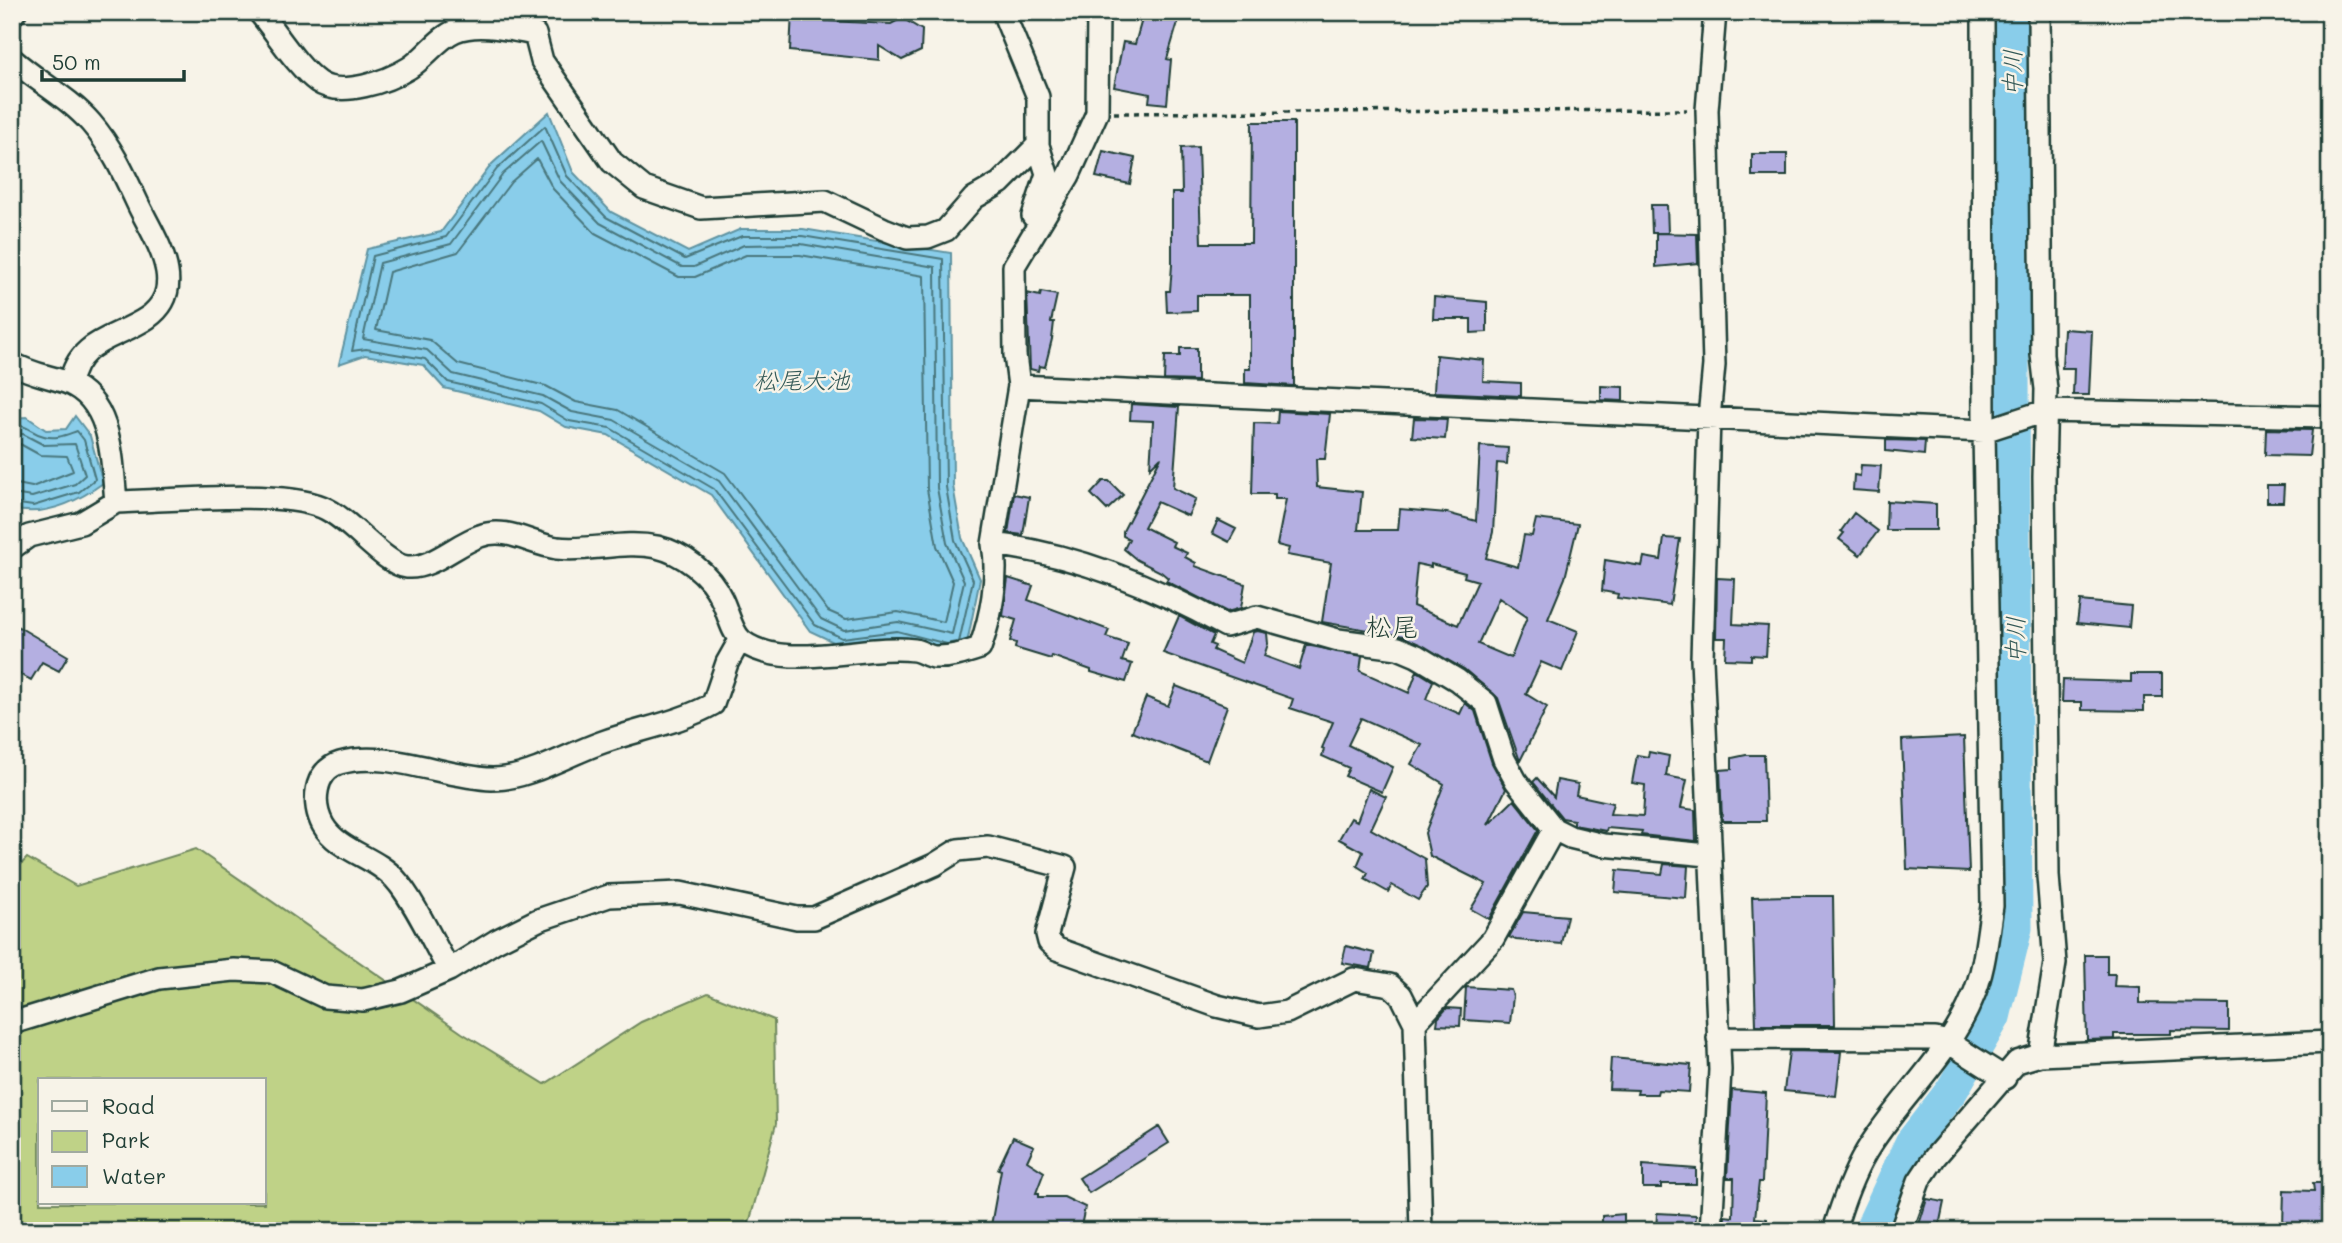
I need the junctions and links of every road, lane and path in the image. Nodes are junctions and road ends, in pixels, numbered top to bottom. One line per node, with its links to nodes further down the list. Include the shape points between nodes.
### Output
1 (259, 12): 10 (street, via 318,82 332,88 391,77 455,31 477,27 535,34 542,61 612,162 644,188 701,208 825,201 907,237 928,237 946,230 974,198 1000,183)
2 (1003, 12): 10 (street, via 1038,97)
3 (1098, 12): 9 (street)
4 (1715, 12): 8 (street)
5 (1983, 12): 18 (street)
6 (2039, 12): 15 (street)
7 (12, 59): 13 (street, via 93,125 127,177 167,266 168,284 149,317 83,354 73,368)
8 (1707, 110): 9 (path); 17 (street, via 1714,365)
9 (1097, 113): 11 (street, via 1069,175)
10 (1038, 145): 11 (street, via 1047,174)
11 (1023, 248): 14 (street, via 1013,278)
12 (12, 363): 13 (street)
13 (70, 384): 19 (street, via 90,398 105,425)
14 (1019, 386): 17 (street); 20 (street)
15 (2045, 411): 16 (street); 18 (street); 31 (street, via 2048,876 2055,963)
16 (2330, 417)
17 (1709, 418): 18 (street); 24 (street, via 1702,659)
18 (1984, 431): 30 (street, via 1992,906 1980,977)
19 (116, 502): 21 (street, via 81,523 29,536); 22 (street, via 299,501 322,507 350,523 389,560 409,567 481,535 509,533 575,549 642,544 661,548 696,567 709,581)
20 (993, 544): 22 (street, via 996,561 981,648 957,656 932,657 915,650 824,656 759,650); 23 (street, via 1034,549 1097,569 1181,601 1226,626 1257,617 1417,656 1486,703 1504,759)
21 (12, 548)
22 (740, 640): 25 (street, via 713,704 524,773 493,779 371,760 338,763 323,774 314,796 322,823 330,834 395,878)
23 (1554, 829): 24 (street, via 1603,845); 27 (street, via 1493,939)
24 (1708, 855): 28 (street)
25 (449, 970): 26 (street, via 401,991 363,1000 326,997 272,972 234,970 159,978); 27 (street, via 538,920 609,897 680,893 814,918 934,866 958,850 988,847 1065,867 1047,934 1056,949 1217,1006 1259,1016 1287,1012 1354,979 1390,985 1401,995)
26 (12, 1023)
27 (1415, 1023): 33 (street)
28 (1718, 1038): 30 (street, via 1883,1038); 34 (street)
29 (2330, 1042): 31 (street)
30 (1952, 1045): 32 (street); 35 (street, via 1866,1152)
31 (2040, 1055): 32 (street)
32 (1999, 1074): 36 (street, via 1919,1181)
33 (1420, 1231)
34 (1711, 1231)
35 (1834, 1231)
36 (1901, 1231)

